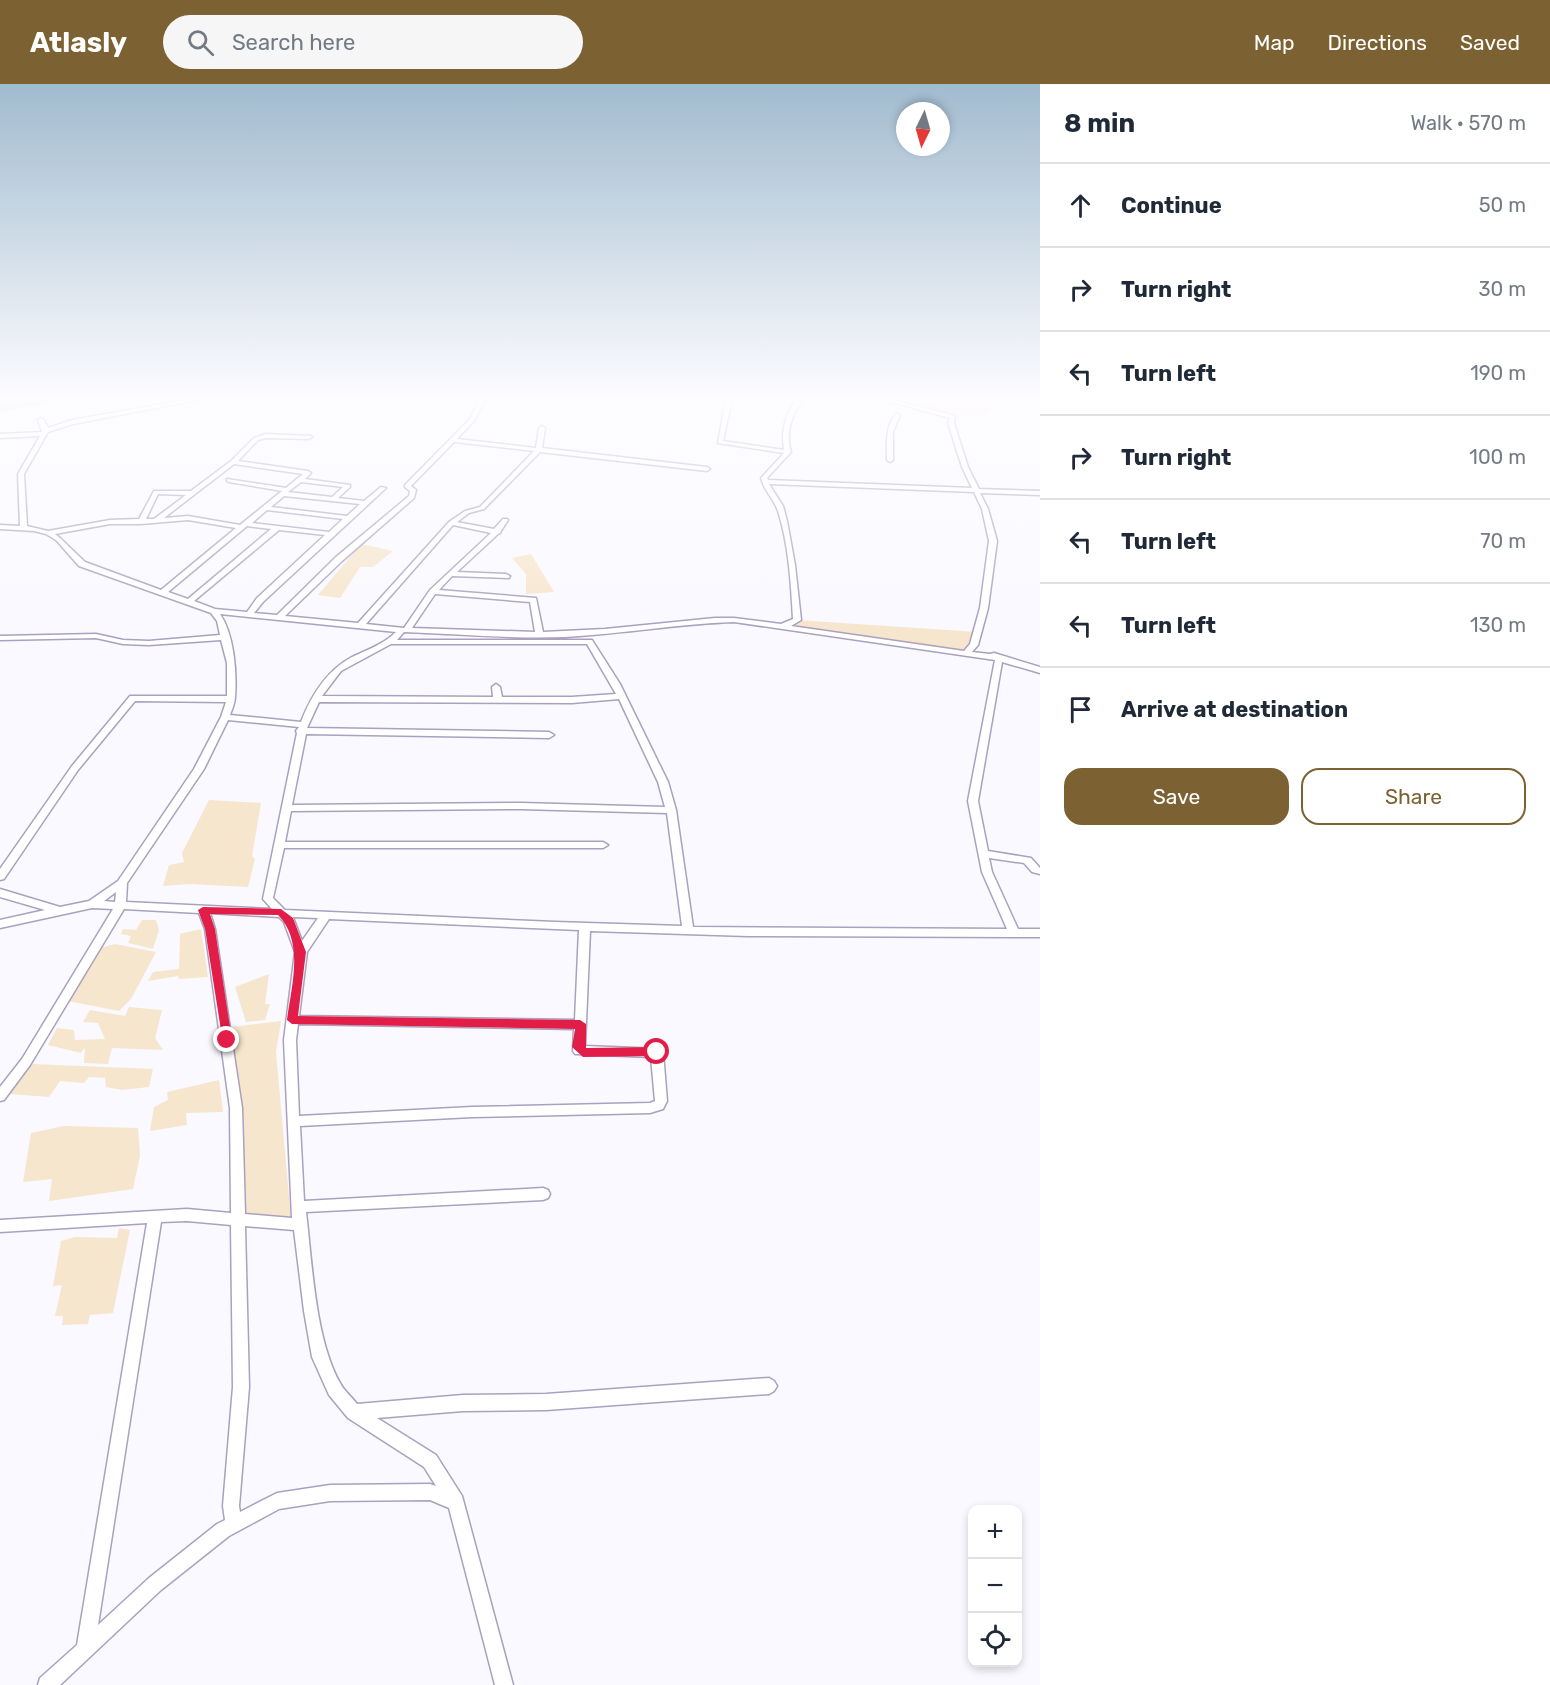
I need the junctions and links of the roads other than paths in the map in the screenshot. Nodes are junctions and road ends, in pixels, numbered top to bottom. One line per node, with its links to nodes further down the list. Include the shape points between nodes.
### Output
1 (21, 474): 26 (street)
2 (218, 474): 13 (street)
3 (307, 474): 9 (street)
4 (419, 474): 38 (street, via 406,486 413,490 412,497)
5 (515, 474): 23 (street, via 482,508)
6 (769, 474): 10 (street)
7 (969, 474): 14 (street)
8 (229, 480): 12 (street)
9 (301, 480): 12 (street); 16 (street, via 348,486)
10 (765, 482): 14 (street); 40 (street, via 783,518)
11 (383, 488): 17 (street)
12 (287, 492): 16 (street); 18 (street)
13 (194, 493): 21 (street); 22 (street, via 156,492)
14 (976, 493): 15 (street); 47 (street, via 985,508 993,541 984,608)
15 (1040, 493)
16 (333, 499): 17 (street)
17 (365, 503): 19 (street)
18 (266, 508): 19 (street); 24 (street)
19 (350, 518): 30 (street)
20 (506, 520): 28 (street)
21 (156, 521): 22 (street); 24 (street, via 188,518)
22 (141, 522): 29 (street, via 98,524)
23 (451, 523): 28 (street); 39 (street)
24 (243, 525): 27 (street); 33 (street)
25 (0, 527): 26 (street)
26 (24, 528): 29 (street)
27 (277, 528): 30 (street); 35 (street)
28 (498, 532): 31 (street)
29 (48, 533): 33 (street, via 82,564)
30 (331, 534): 36 (street)
31 (451, 574): 32 (street); 34 (street)
32 (506, 576)
33 (163, 592): 35 (street)
34 (433, 592): 41 (street); 42 (street, via 533,600)
35 (190, 601): 37 (street)
36 (244, 614): 37 (street); 38 (street)
37 (217, 616): 43 (street)
38 (279, 617): 39 (street)
39 (361, 625): 41 (street)
40 (798, 626): 45 (street, via 701,620); 48 (street)
41 (404, 630): 42 (street); 46 (street)
42 (540, 635): 45 (street)
43 (225, 637): 44 (street, via 149,643 96,636); 53 (street, via 231,663)
44 (0, 638)
45 (587, 638): 46 (street); 52 (street)
46 (393, 642): 54 (street, via 338,670)
47 (974, 645): 48 (street); 49 (street)
48 (966, 652): 49 (street)
49 (999, 658): 50 (street); 63 (street, via 973,801)
50 (1040, 670)
51 (496, 687): 55 (street)
52 (622, 696): 55 (street); 60 (street, via 663,782)
53 (231, 699): 56 (street); 65 (street, via 133,698 75,768)
54 (318, 699): 55 (street); 57 (street)
55 (498, 700)
56 (225, 717): 57 (street); 66 (street, via 199,769)
57 (301, 728): 58 (street); 59 (street)
58 (549, 735)
59 (287, 808): 60 (street, via 521,806); 61 (street)
60 (671, 810): 78 (street)
61 (279, 845): 62 (street); 68 (street)
62 (603, 845)
63 (983, 854): 64 (street, via 1027,860); 79 (street)
64 (1040, 871)
65 (0, 877)
66 (122, 883): 69 (street); 70 (street)
67 (0, 893): 71 (street)
68 (268, 899): 73 (street); 74 (street)
69 (92, 904): 70 (street); 71 (street)
70 (120, 906): 72 (street); 84 (street, via 26,1062)
71 (57, 910): 76 (street)
72 (203, 910): 73 (street); 89 (street, via 210,929 236,1108)
73 (252, 911): 74 (street)
74 (281, 912): 75 (street); 81 (street, via 289,920)
75 (325, 916): 77 (street); 81 (street)
76 (0, 924)
77 (585, 927): 78 (street); 83 (street)
78 (688, 928): 79 (street, via 748,932)
79 (1014, 933): 80 (street)
80 (1040, 933)
81 (301, 952): 82 (street)
82 (292, 1020): 83 (street); 85 (street)
83 (580, 1024): 85 (street, via 578,1047 583,1052 657,1052 659,1105)
84 (0, 1096)
85 (293, 1121): 87 (street)
86 (543, 1194): 87 (street)
87 (298, 1207): 90 (street)
88 (155, 1217): 89 (street, via 187,1215); 91 (street); 96 (street)
89 (237, 1222): 90 (street); 95 (street, via 241,1387 231,1506)
90 (301, 1225): 93 (street, via 320,1357 335,1390)
91 (0, 1226)
92 (770, 1386): 93 (street)
93 (354, 1412): 94 (street, via 430,1461)
94 (456, 1502): 95 (street, via 430,1492 330,1493 277,1501); 98 (street)
95 (234, 1524): 96 (street, via 155,1584)
96 (85, 1649): 97 (street)
97 (47, 1685)
98 (504, 1685)

